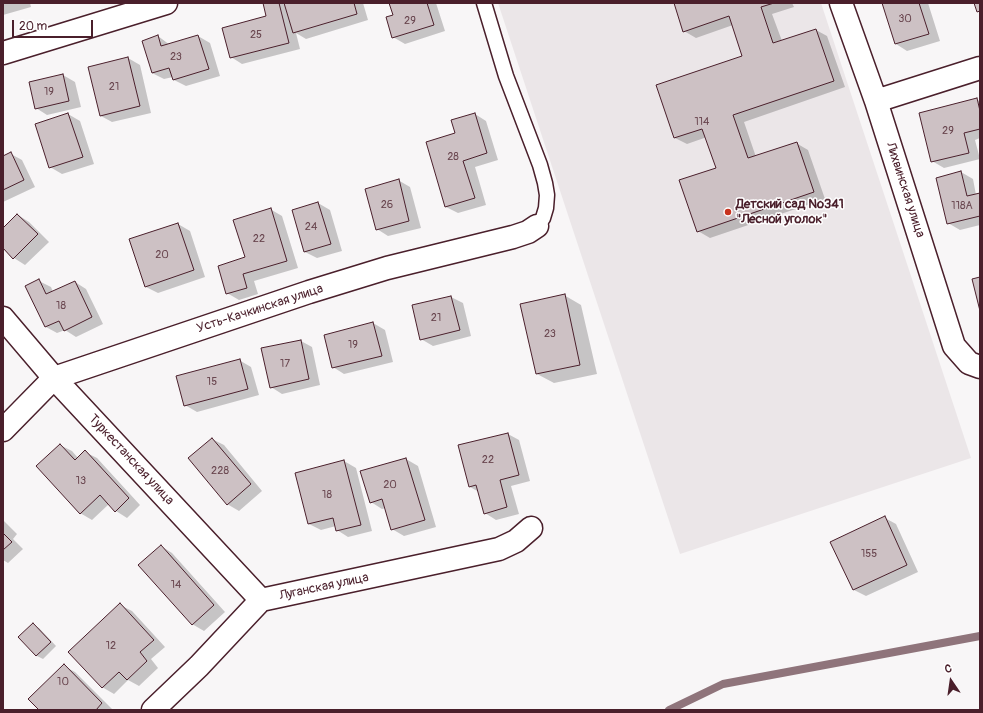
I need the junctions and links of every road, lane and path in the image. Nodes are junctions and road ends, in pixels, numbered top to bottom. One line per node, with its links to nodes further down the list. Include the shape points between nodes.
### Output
1 (166, 3): 4 (street)
2 (484, 3): 7 (lane, via 506,76 545,183 546,208)
3 (841, 3): 6 (street, Лихвинская улица)
4 (3, 53)
5 (980, 68): 6 (street)
6 (876, 101): 9 (street, Лихвинская улица, via 954,346 969,363)
7 (537, 226): 10 (street, Усть-Качкинская улица, via 513,237 402,264 309,292)
8 (3, 318): 10 (street, Туркестанская улица)
9 (980, 367)
10 (54, 378): 11 (street, Усть-Качкинская улица); 13 (street, Туркестанская улица)
11 (3, 430)
12 (531, 528): 13 (street, Луганская улица, via 516,541 499,549)
13 (261, 600): 14 (street, Луганская улица)
14 (153, 710)

